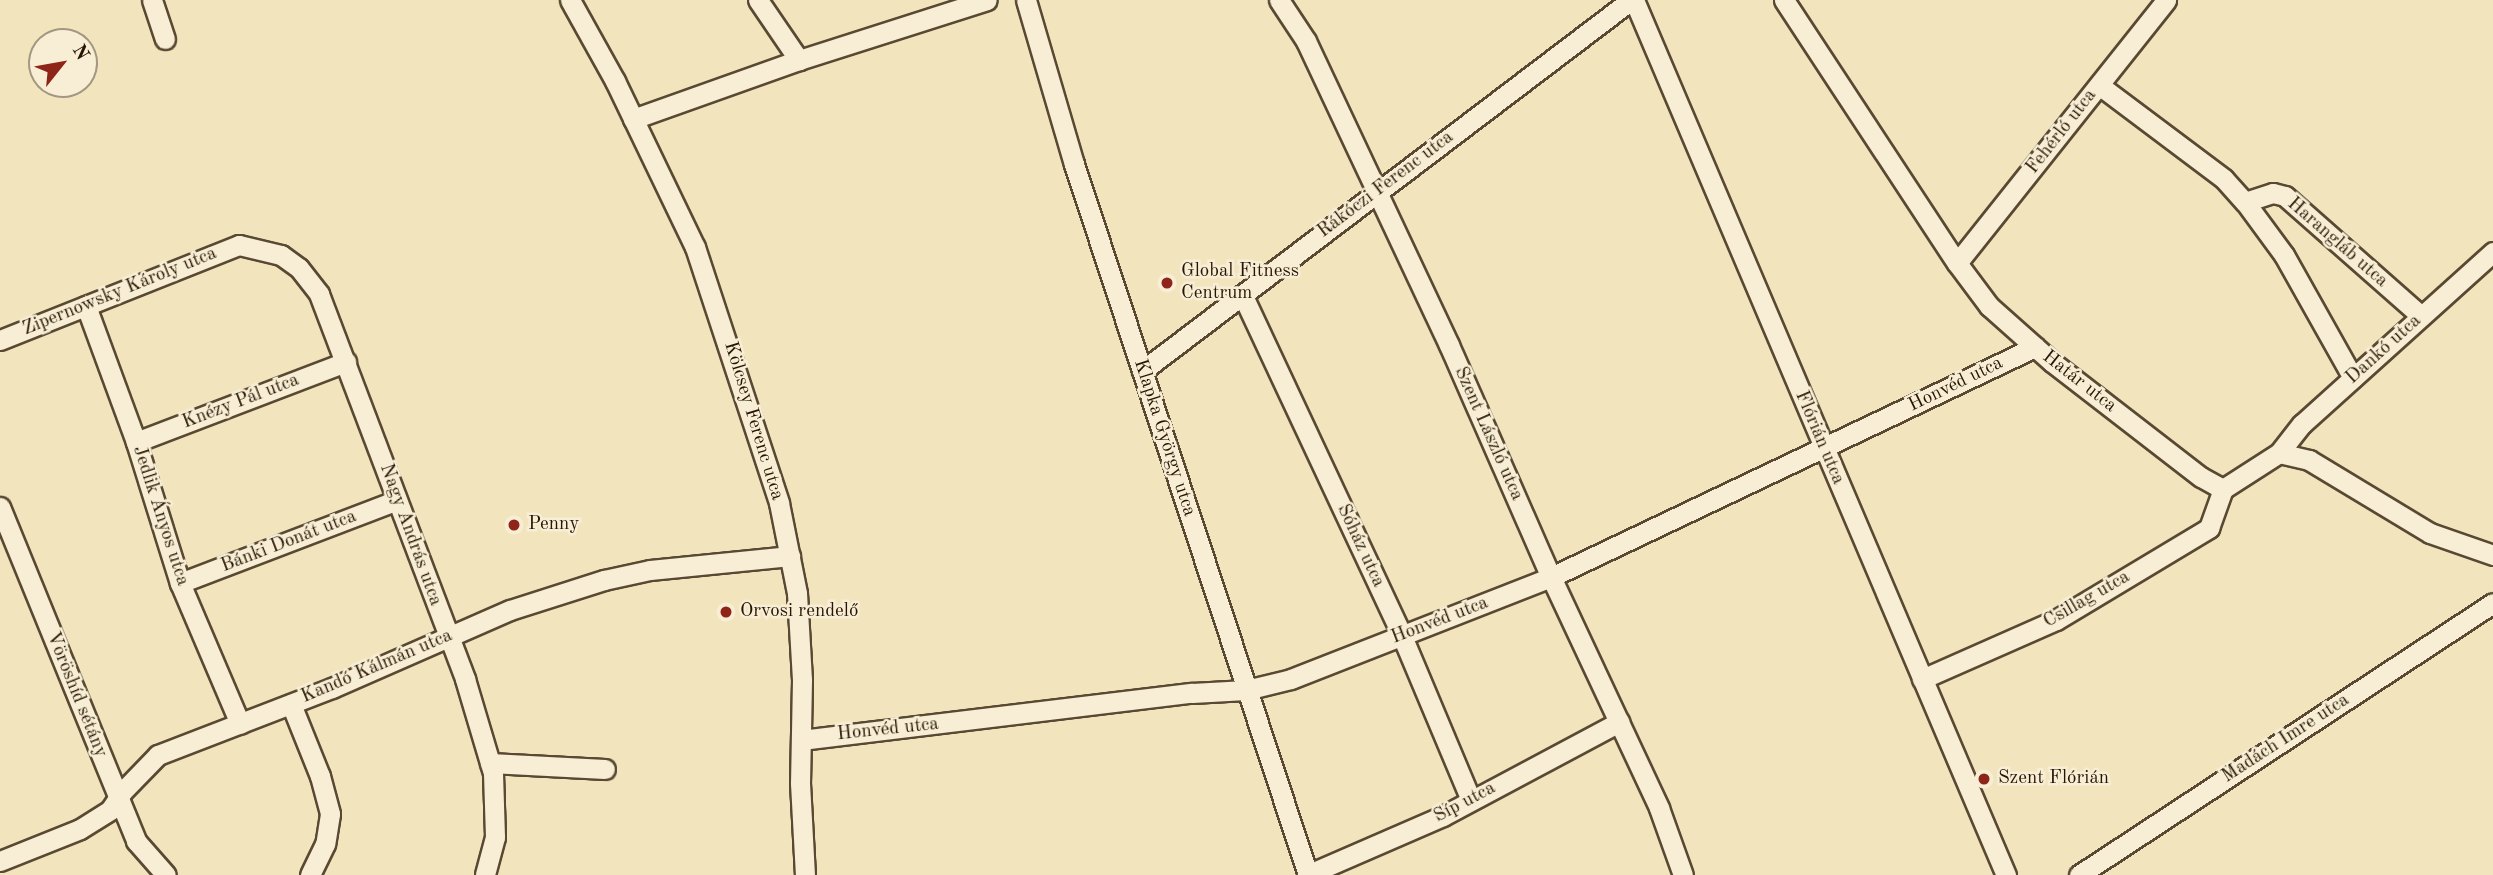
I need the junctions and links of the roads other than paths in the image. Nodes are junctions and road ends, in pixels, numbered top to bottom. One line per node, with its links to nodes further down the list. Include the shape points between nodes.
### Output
1 (152, 0): 10 (street)
2 (570, 0): 13 (street, Kölcsey Ferenc utca)
3 (758, 0): 11 (street)
4 (987, 0): 11 (street)
5 (1026, 0): 25 (street, Klapka György utca)
6 (1279, 0): 14 (street, Szent László utca, via 1306,41)
7 (1632, 0): 14 (street, Rákóczi Ferenc utca); 28 (street, Flórián utca)
8 (1784, 0): 18 (street, Határ utca)
9 (2166, 0): 12 (street, Fehérló utca)
10 (165, 39)
11 (799, 60): 13 (street)
12 (2099, 85): 15 (street, Harangláb utca, via 2224,179); 18 (street, Fehérló utca)
13 (633, 119): 34 (street, Kölcsey Ferenc utca, via 695,247 779,503)
14 (1376, 191): 19 (street, Rákóczi Ferenc utca); 35 (street, Szent László utca)
15 (2245, 202): 21 (street, Harangláb utca, via 2273,193 2285,196); 26 (street, Harangláb utca, via 2284,255)
16 (2493, 252): 21 (street, Dankó utca)
17 (281, 256): 20 (street, Zipernowsky Károly utca, via 239,245); 24 (street, Nagy András utca, via 299,268 319,293)
18 (1957, 263): 23 (street, Határ utca, via 1989,306)
19 (1243, 296): 25 (street, Rákóczi Ferenc utca); 38 (street, Sóház utca)
20 (86, 306): 22 (street, Zipernowsky Károly utca); 27 (street, Jedlik Ányos utca)
21 (2421, 316): 26 (street, Dankó utca)
22 (0, 340)
23 (2035, 347): 28 (street, Honvéd utca); 30 (street, Határ utca, via 2201,477)
24 (346, 362): 27 (street, Knézy Pál utca); 31 (street, Nagy András utca)
25 (1142, 371): 41 (street, Klapka György utca)
26 (2353, 378): 29 (street, Dankó utca, via 2302,424)
27 (136, 442): 36 (street, Jedlik Ányos utca)
28 (1824, 450): 35 (street, Honvéd utca); 40 (street, Flórián utca)
29 (2280, 453): 30 (street); 33 (street, via 2309,460 2430,533)
30 (2224, 489): 40 (street, Csillag utca, via 2209,528 2056,620)
31 (397, 500): 36 (street, Bánki Donát utca); 39 (street, Nagy András utca)
32 (0, 507): 48 (street, Vöröshíd sétány)
33 (2493, 555)
34 (790, 556): 39 (street, Kandó Kálmán utca, via 650,570 604,580 510,610); 45 (street, Kölcsey Ferenc utca, via 800,643)
35 (1552, 577): 38 (street, Honvéd utca); 43 (street, Szent László utca)
36 (180, 583): 44 (street, Jedlik Ányos utca)
37 (2493, 603): 58 (street, Madách Imre utca)
38 (1402, 636): 41 (street, Honvéd utca, via 1292,679); 49 (street, Sóház utca)
39 (448, 638): 42 (street, Kandó Kálmán utca); 46 (street, Nagy András utca)
40 (1922, 679): 57 (street, Flórián utca)
41 (1246, 690): 45 (street, Honvéd utca); 55 (street, Klapka György utca)
42 (290, 704): 44 (street, Kandó Kálmán utca); 52 (street, via 320,776 330,814 325,844)
43 (1619, 722): 49 (street, Síp utca); 56 (street, Szent László utca, via 1659,808)
44 (240, 723): 48 (street, Kandó Kálmán utca, via 158,755)
45 (801, 740): 54 (street, Kölcsey Ferenc utca)
46 (490, 763): 47 (street); 53 (street, Nagy András utca, via 495,837)
47 (605, 769)
48 (117, 799): 50 (street, Kandó Kálmán utca, via 110,810 80,829); 51 (street, Vöröshíd sétány, via 136,841)
49 (1471, 800): 55 (street, Síp utca)
50 (0, 861)
51 (166, 875)
52 (310, 875)
53 (485, 875)
54 (805, 875)
55 (1308, 875)
56 (1683, 875)
57 (2006, 875)
58 (2079, 875)

